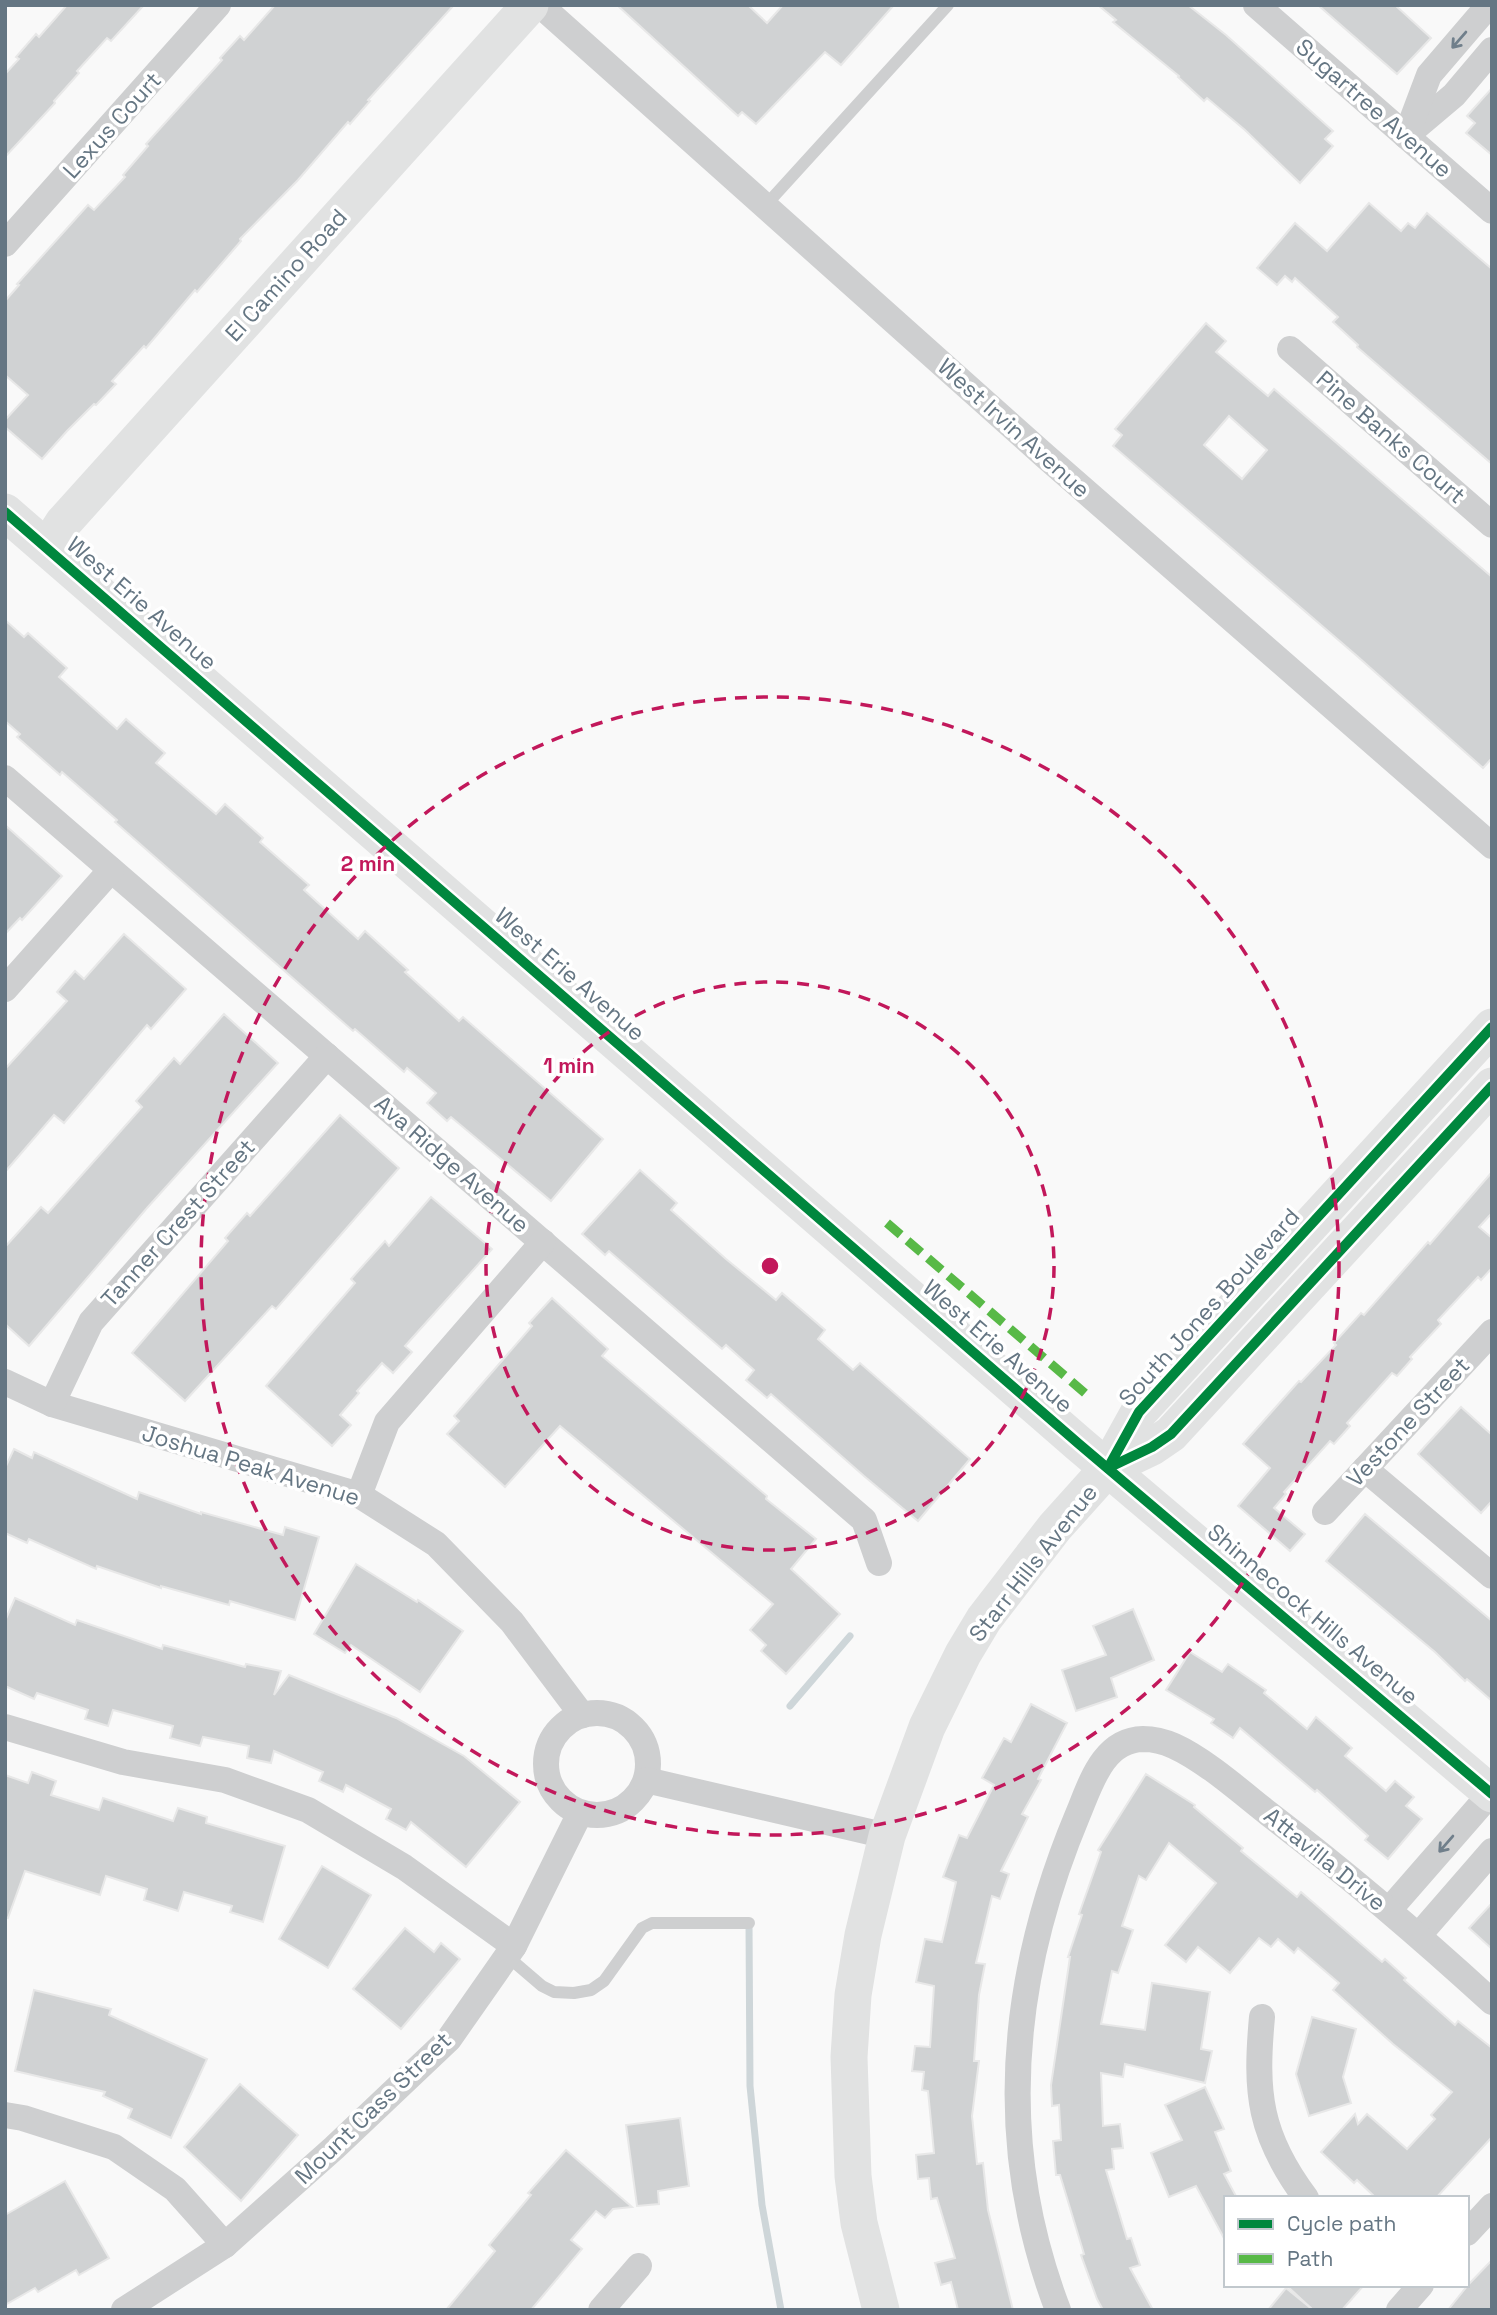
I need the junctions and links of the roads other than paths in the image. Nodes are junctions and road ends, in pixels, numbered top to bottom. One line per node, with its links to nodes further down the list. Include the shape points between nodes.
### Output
1 (218, 5): 11 (street, Lexus Court)
2 (530, 5): 15 (street, El Camino Road, via 62,523)
3 (540, 5): 9 (street, West Irvin Avenue)
4 (947, 5): 9 (lane)
5 (1256, 5): 8 (street, Sugartree Avenue)
6 (1489, 5): 8 (street, one-way to 8, via 1429,75)
7 (1492, 50): 8 (street, via 1454,95)
8 (1406, 136): 10 (street, Sugartree Avenue)
9 (765, 206): 17 (street, West Irvin Avenue)
10 (1492, 211)
11 (5, 244)
12 (1290, 349): 14 (street, Pine Banks Court)
13 (5, 512): 15 (street, West Erie Avenue)
14 (1492, 525)
15 (47, 548): 27 (street, West Erie Avenue)
16 (5, 778): 18 (street, Ava Ridge Avenue)
17 (1492, 846)
18 (111, 870): 19 (street); 21 (street, Ava Ridge Avenue)
19 (5, 989)
20 (1492, 1027): 27 (street, South Jones Boulevard, via 1139,1412)
21 (327, 1056): 23 (street, Ava Ridge Avenue); 26 (street, Tanner Crest Street, via 90,1322)
22 (1492, 1086): 27 (street, via 1171,1434)
23 (543, 1242): 29 (street, via 387,1422); 31 (street, Ava Ridge Avenue, via 864,1520)
24 (1492, 1332): 28 (street, Vestone Street)
25 (5, 1382): 26 (street, Joshua Peak Avenue)
26 (52, 1404): 29 (street, Joshua Peak Avenue)
27 (1108, 1468): 36 (street, Shinnecock Hills Avenue); 38 (street, Starr Hills Avenue, via 1055,1527 984,1619 927,1727)
28 (1365, 1469): 30 (street, Vestone Street); 32 (street)
29 (359, 1495): 33 (street, Joshua Peak Avenue, via 436,1544 512,1622)
30 (1325, 1512)
31 (879, 1563)
32 (1492, 1576)
33 (582, 1715): 35 (street, via 610,1714 634,1728 647,1753); 37 (street, via 559,1730 546,1756 548,1780 560,1800)
34 (5, 1727): 43 (street, via 123,1762 225,1780 307,1810 404,1867)
35 (646, 1780): 37 (street, via 631,1804 619,1811); 38 (street)
36 (1491, 1793): 40 (street, one-way to 40)
37 (580, 1813): 43 (street, Mount Cass Street)
38 (887, 1836): 54 (street, Starr Hills Avenue, via 859,1959 849,2057 859,2223)
39 (1492, 1851): 42 (street)
40 (1389, 1910): 42 (street, Attavilla Drive); 55 (street, Attavilla Drive, via 1197,1760 1173,1746 1143,1740 1113,1748 1100,1764 1060,1856 1031,1955 1022,2006 1017,2081 1021,2164 1039,2256)
41 (748, 1923): 43 (lane, via 652,1923 642,1928 604,1981 591,1990 574,1993 542,1986)
42 (1419, 1935): 44 (street, Attavilla Drive)
43 (510, 1951): 50 (street, Mount Cass Street, via 449,2039)
44 (1492, 2002)
45 (1262, 2017): 47 (street, via 1258,2061 1262,2110 1278,2153)
46 (5, 2115): 50 (street, via 114,2147 175,2189)
47 (1305, 2196)
48 (1492, 2206): 49 (street)
49 (1469, 2232)
50 (225, 2245): 52 (street, Mount Cass Street)
51 (639, 2266): 53 (street)
52 (124, 2310)
53 (601, 2310)
54 (881, 2310)
55 (1058, 2310)

